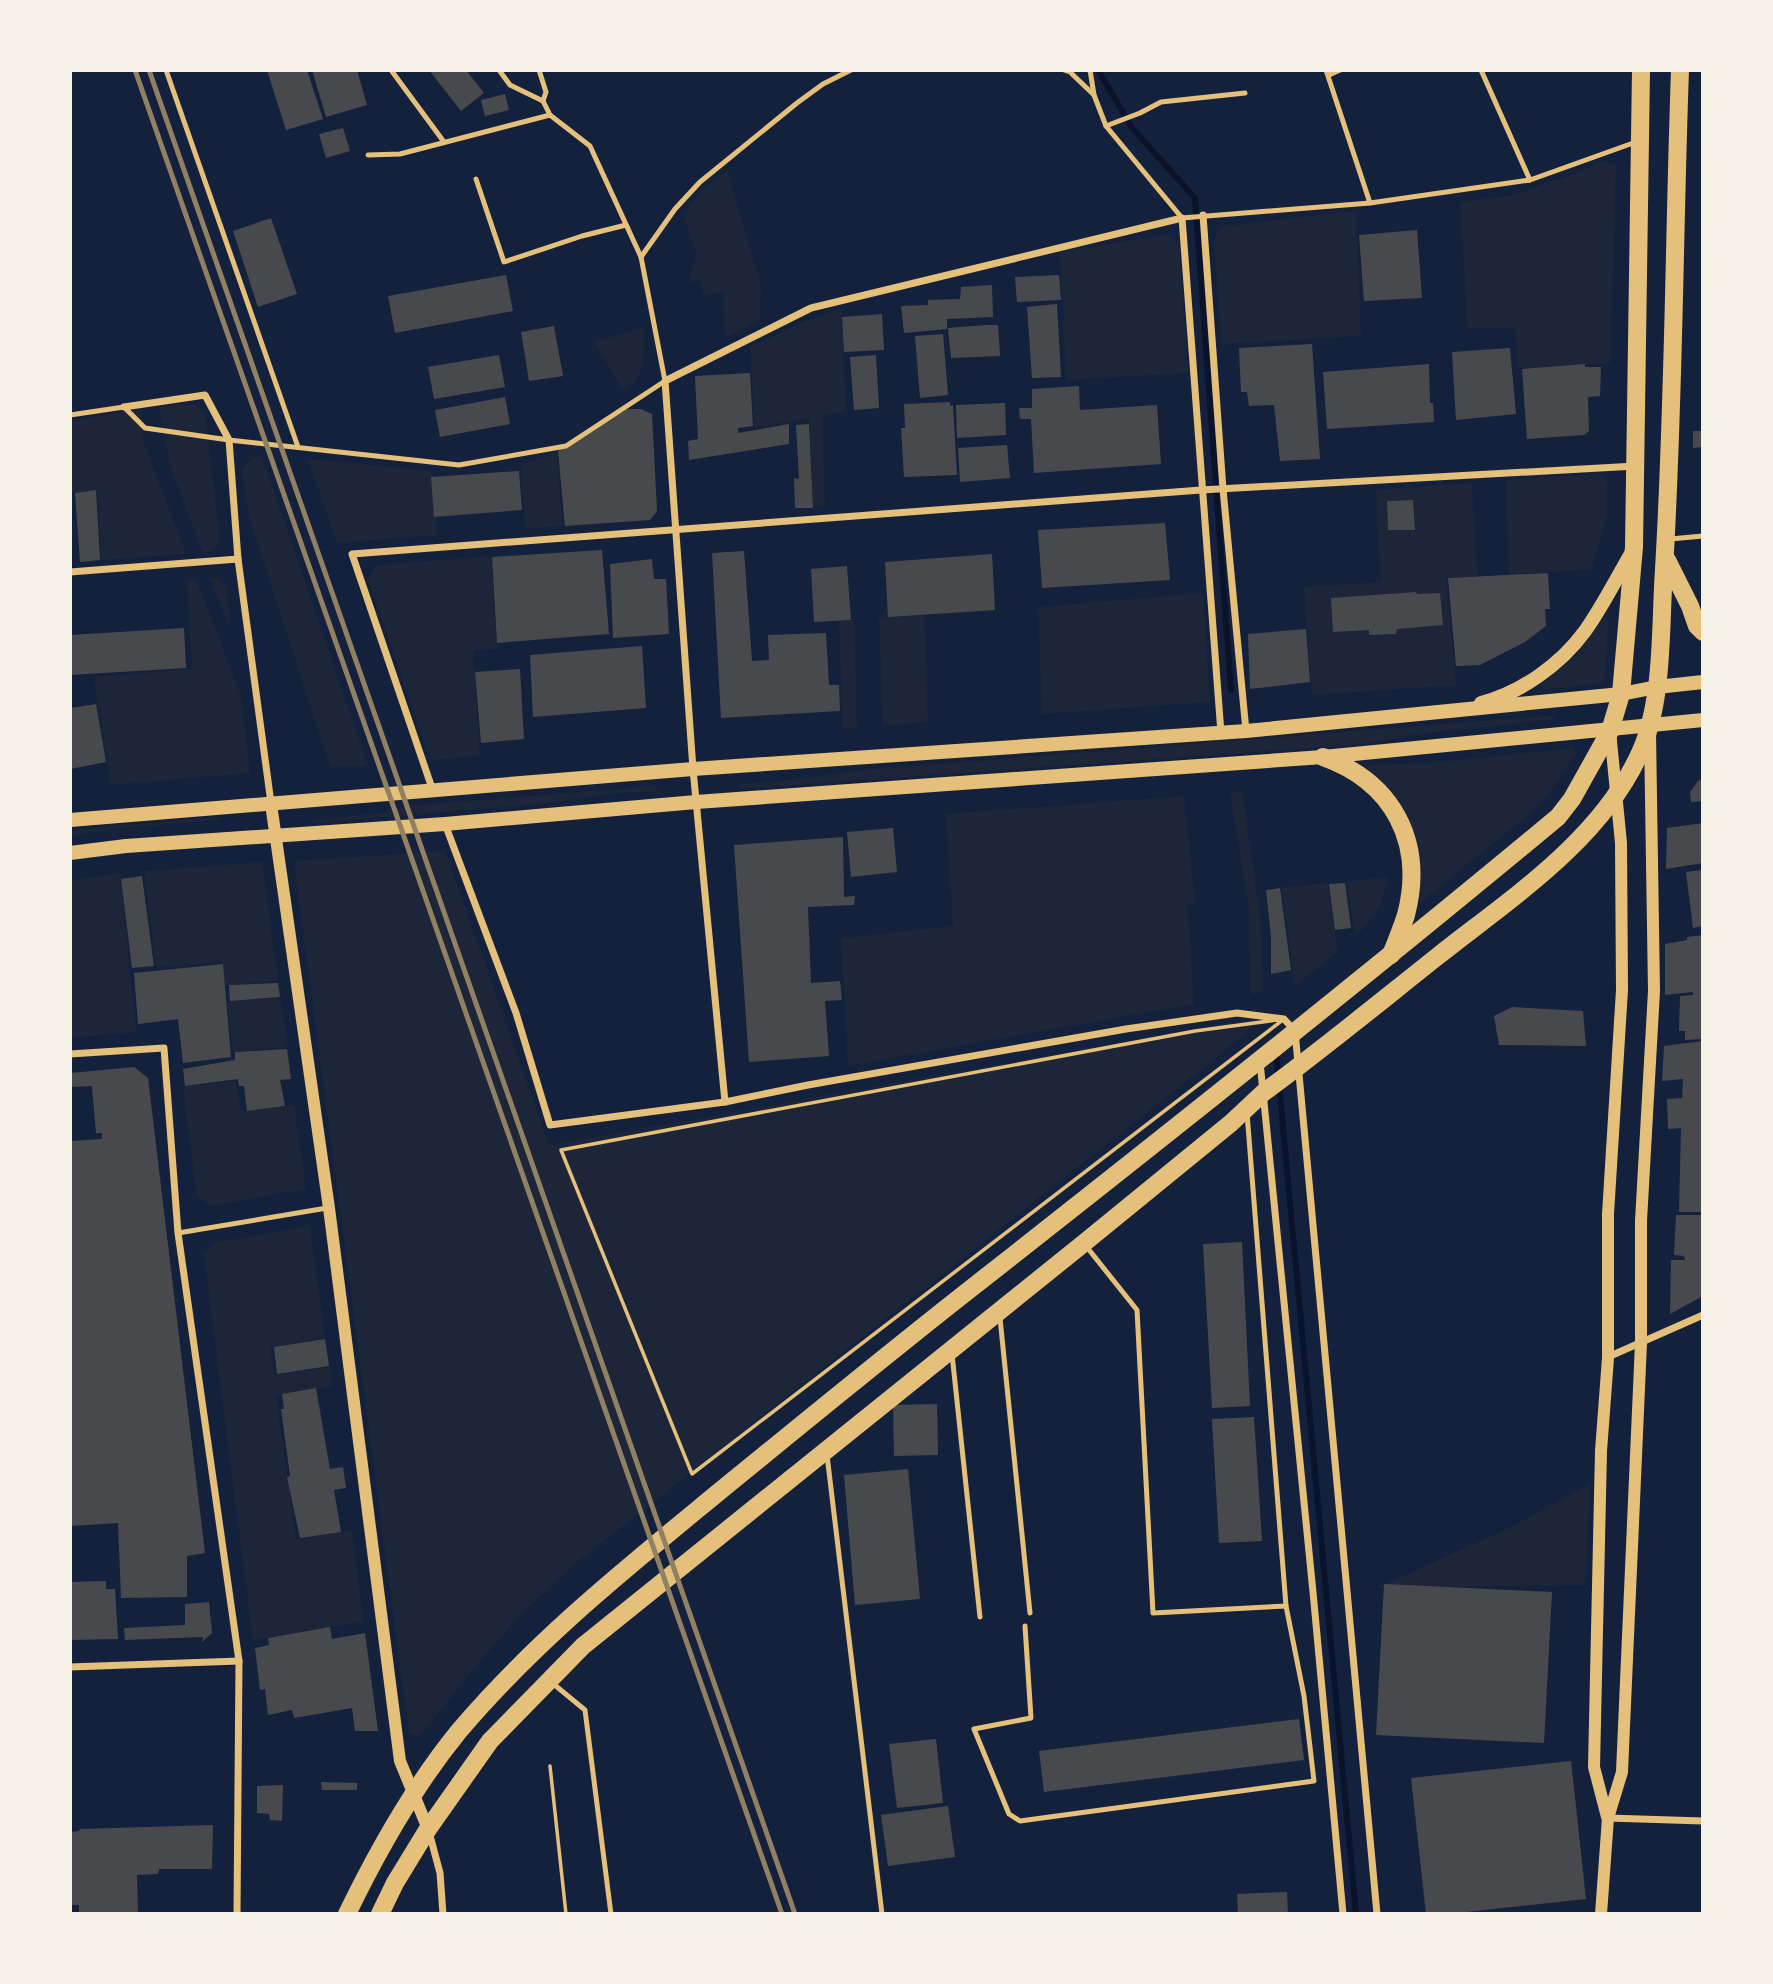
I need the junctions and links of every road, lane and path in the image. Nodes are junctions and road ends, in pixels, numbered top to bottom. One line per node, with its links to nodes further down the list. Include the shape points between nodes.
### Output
1 (166, 70): 32 (lane)
2 (391, 70): 19 (lane)
3 (499, 70): 15 (lane, via 510,85)
4 (538, 70): 15 (lane, via 546,92)
5 (851, 70): 27 (lane, via 797,103 700,183)
6 (1064, 70): 14 (lane)
7 (1090, 70): 14 (lane)
8 (1340, 70): 12 (lane)
9 (1481, 70): 22 (lane)
10 (1641, 70): 18 (main road)
11 (1680, 70): 39 (main road)
12 (1328, 73): 23 (lane)
13 (1245, 93): 17 (lane, via 1161,102)
14 (1094, 95): 17 (lane)
15 (543, 101): 16 (lane)
16 (550, 115): 19 (lane); 26 (lane, via 590,146)
17 (1106, 126): 25 (lane)
18 (1642, 140): 22 (lane); 33 (main road)
19 (444, 142): 20 (lane, via 400,154)
20 (368, 155)
21 (476, 179): 26 (lane, via 504,262)
22 (1530, 180): 23 (lane)
23 (1370, 203): 24 (lane)
24 (1203, 215): 25 (lane); 34 (street)
25 (1182, 218): 28 (street, via 811,308); 35 (street)
26 (626, 225): 27 (lane)
27 (641, 257): 28 (lane)
28 (665, 382): 32 (lane, via 566,446 459,465); 36 (street)
29 (124, 407): 30 (lane); 31 (lane, via 145,428); 31 (street, via 205,395)
30 (70, 415)
31 (229, 440): 32 (lane); 40 (street)
32 (298, 447)
33 (1637, 466): 34 (street); 38 (main road)
34 (1223, 489): 35 (street); 49 (street)
35 (1201, 490): 36 (street); 51 (street)
36 (677, 531): 53 (street); 54 (street, via 352,554)
37 (1703, 536): 39 (lane)
38 (1634, 547): 45 (main road); 46 (main road, via 1586,630 1558,661 1500,696)
39 (1666, 547): 42 (main road); 44 (main road)
40 (238, 559): 41 (street); 57 (street)
41 (70, 572)
42 (1703, 632)
43 (1703, 682): 44 (main road)
44 (1657, 687): 45 (main road); 48 (main road)
45 (1621, 694): 46 (main road); 50 (main road)
46 (1439, 713): 49 (main road)
47 (1703, 720): 48 (main road)
48 (1650, 725): 50 (main road); 55 (main road, via 1640,754); 75 (street, via 1654,991 1640,1221)
49 (1246, 731): 51 (main road)
50 (1610, 731): 52 (main road); 55 (street); 62 (main road, via 1558,817)
51 (1221, 733): 53 (main road)
52 (1323, 757): 56 (main road); 62 (main road, via 1347,766 1376,790 1396,812 1407,838 1412,863 1408,902)
53 (693, 769): 54 (main road); 56 (street)
54 (432, 791): 57 (main road)
55 (1617, 792): 66 (main road, via 1548,869); 77 (street, via 1622,990 1608,1214)
56 (696, 802): 59 (main road); 68 (street)
57 (271, 804): 58 (main road); 60 (street)
58 (70, 820)
59 (445, 824): 60 (main road); 68 (street, via 516,1013 550,1125)
60 (275, 836): 61 (main road); 70 (street)
61 (70, 853)
62 (1389, 958): 63 (main road)
63 (1289, 1025): 63 (path, via 1262,1036 692,1474 561,1150 1195,1031); 65 (main road); 66 (street); 68 (street, via 1225,1014)
64 (70, 1054): 71 (street, via 164,1048)
65 (1260, 1062): 67 (street); 87 (main road, via 865,1372 634,1561 555,1630 470,1720)
66 (1297, 1068): 67 (main road); 99 (street)
67 (1263, 1093): 69 (main road); 98 (street)
68 (725, 1102)
69 (1247, 1110): 72 (main road); 79 (lane)
70 (329, 1208): 71 (lane); 87 (street, via 400,1761)
71 (178, 1233): 83 (street)
72 (1084, 1243): 73 (main road); 79 (lane, via 1137,1310 1153,1613)
73 (999, 1311): 76 (main road); 80 (lane)
74 (1703, 1315): 75 (street)
75 (1640, 1343): 77 (street); 88 (street, via 1622,1772)
76 (951, 1351): 78 (main road); 81 (lane)
77 (1608, 1358): 88 (street, via 1601,1451 1594,1767)
78 (827, 1452): 85 (main road, via 583,1646); 97 (lane)
79 (1286, 1606): 82 (lane, via 1304,1696 1314,1781 1020,1821 1009,1814 974,1729 1031,1718)
80 (1030, 1613)
81 (980, 1617)
82 (1025, 1626)
83 (239, 1661): 84 (street); 91 (street)
84 (70, 1667)
85 (548, 1680): 90 (main road, via 490,1741); 96 (lane, via 584,1710)
86 (550, 1766): 95 (path)
87 (413, 1796): 90 (street); 92 (main road, via 372,1862)
88 (1608, 1818): 89 (street); 100 (street)
89 (1703, 1821)
90 (428, 1829): 93 (main road); 94 (street, via 440,1873)
91 (237, 1914)
92 (347, 1914)
93 (380, 1914)
94 (443, 1914)
95 (566, 1914)
96 (611, 1914)
97 (882, 1914)
98 (1343, 1914)
99 (1377, 1914)
100 (1601, 1914)

